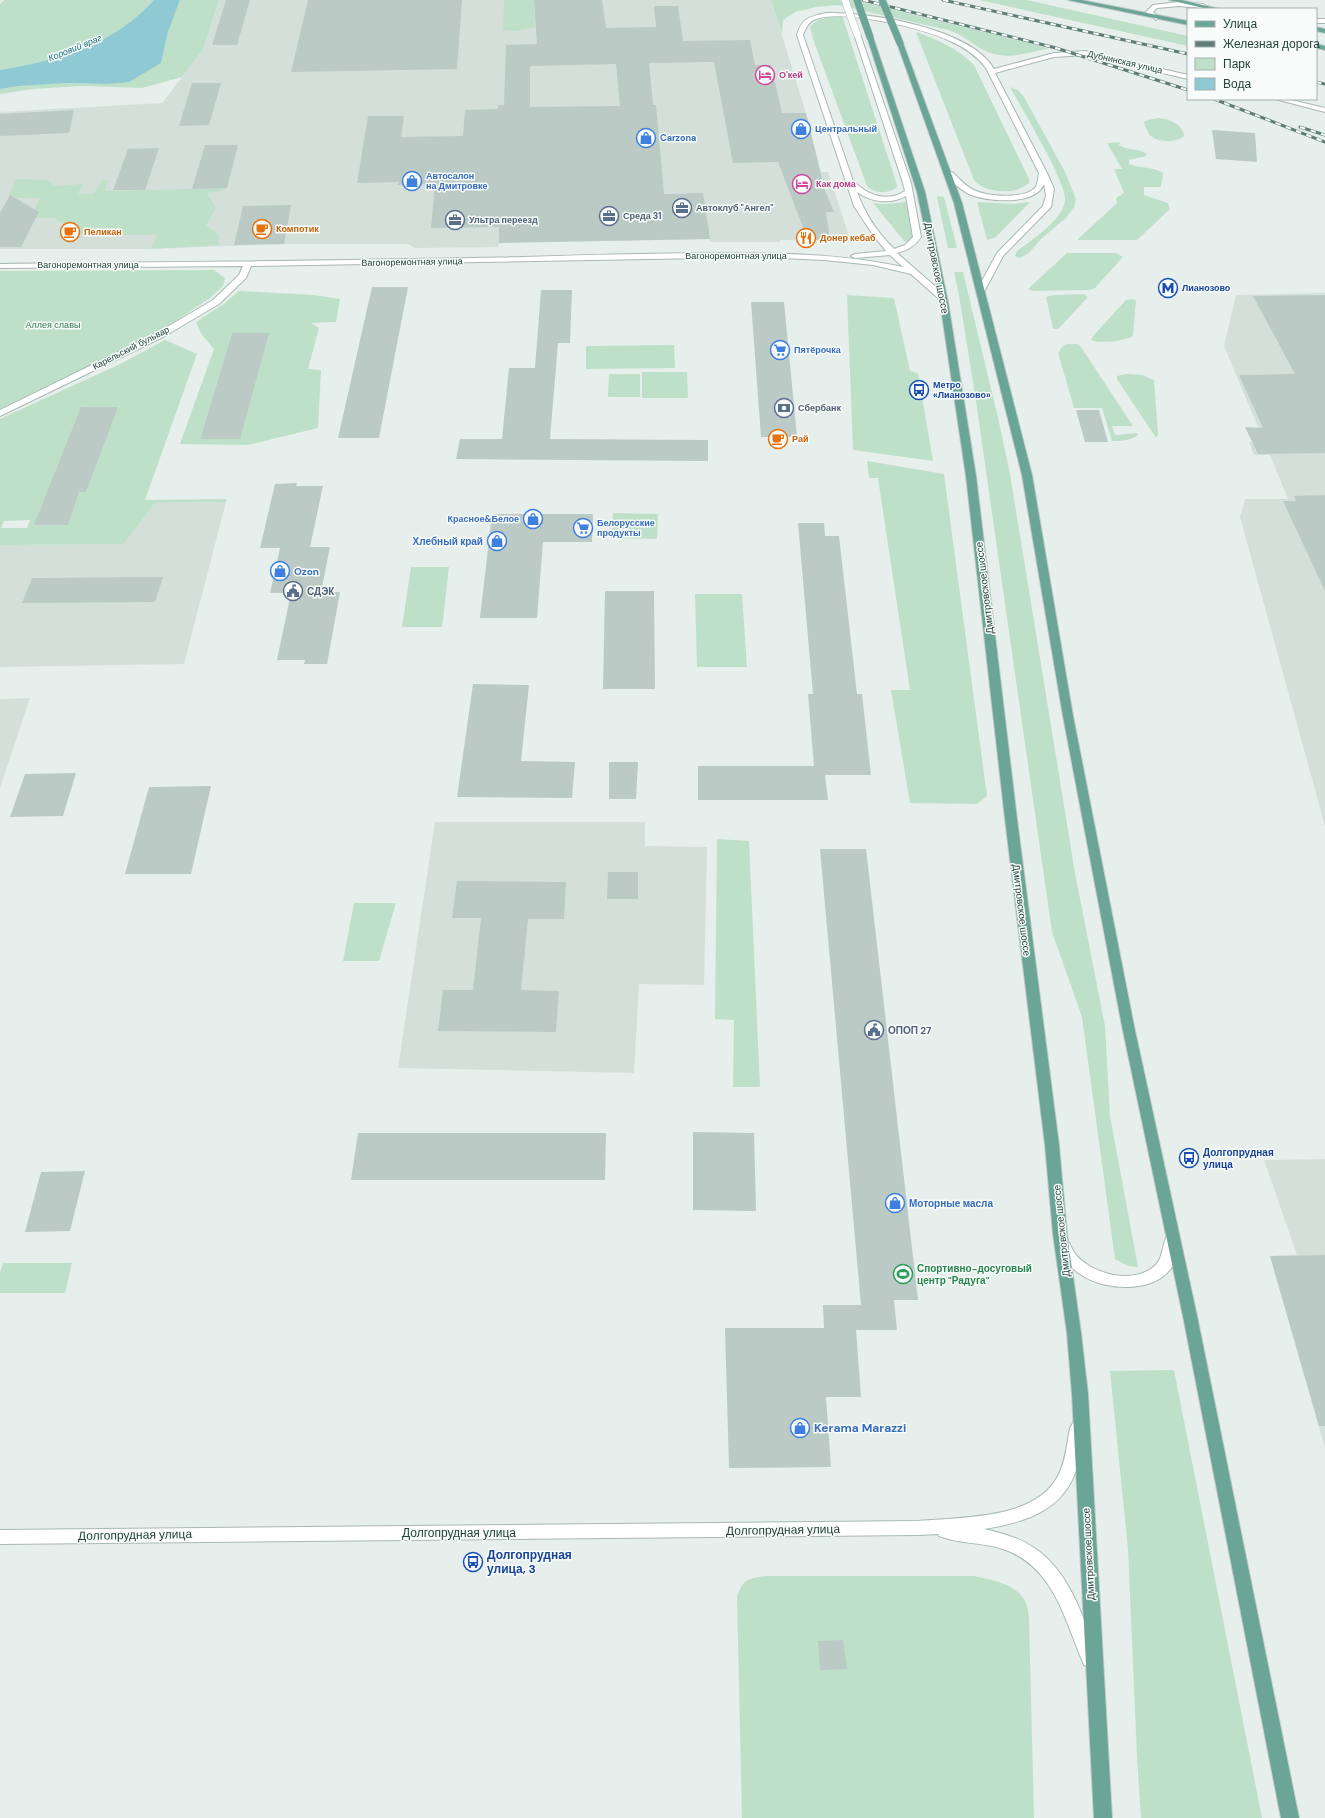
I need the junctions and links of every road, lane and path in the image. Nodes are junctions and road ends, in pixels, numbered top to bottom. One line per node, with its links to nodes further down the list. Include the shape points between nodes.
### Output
1 (845, 0): 19 (street, bridge)
2 (857, 0): 26 (main road, Дмитровское шоссе, bridge, via 921,192)
3 (882, 0): 17 (main road, bridge)
4 (1071, 0): 9 (main road)
5 (1113, 0): 9 (main road, via 1132,11)
6 (1172, 0): 7 (main road)
7 (1203, 6): 8 (main road); 10 (street, via 1155,6 1148,12)
8 (1212, 8)
9 (1149, 16): 10 (main road)
10 (1156, 18): 11 (main road)
11 (1187, 23)
12 (992, 72): 13 (street, Дубнинская улица, via 1054,55 1085,53); 16 (street); 18 (street, via 975,52 934,32 851,13 828,13 806,19 800,29 800,35)
13 (1187, 77)
14 (1282, 100): 15 (street)
15 (1325, 110)
16 (1043, 173): 17 (street, via 1039,188 1033,193 1008,198 983,196 972,192); 25 (street, via 1050,190 1047,207 1000,255)
17 (949, 174): 25 (main road)
18 (850, 182): 19 (street, via 859,192 876,198 896,198 904,196); 20 (street, via 865,219)
19 (909, 191): 20 (street, Вагоноремонтная улица, via 916,241 907,248)
20 (890, 252): 21 (street, Вагоноремонтная улица); 24 (street)
21 (824, 258): 22 (street, Вагоноремонтная улица, via 699,255); 24 (street, Вагоноремонтная улица, via 873,263)
22 (248, 265): 23 (street, Вагоноремонтная улица); 27 (street, Карельский бульвар, via 243,276 216,302 160,335)
23 (0, 266)
24 (913, 272): 26 (street)
25 (980, 292): 29 (main road, via 1027,476 1068,716)
26 (942, 297): 28 (main road, Дмитровское шоссе, via 971,476 1052,1145)
27 (0, 413)
28 (1060, 1234): 29 (street, via 1064,1247 1073,1260 1100,1278 1116,1282 1132,1282 1160,1271 1173,1250); 30 (main road, Дмитровское шоссе, via 1075,1340)
29 (1172, 1237): 35 (main road)
30 (1081, 1412): 31 (street, Долгопрудная улица, via 1072,1459 1063,1484 1048,1500 1032,1511 1015,1517); 33 (main road, Дмитровское шоссе)
31 (918, 1528): 32 (street, Долгопрудная улица); 33 (street, Долгопрудная улица, via 962,1532 998,1539 1024,1549 1042,1563 1062,1588)
32 (0, 1537)
33 (1095, 1672): 34 (main road, Дмитровское шоссе)
34 (1103, 1818)
35 (1290, 1818)

